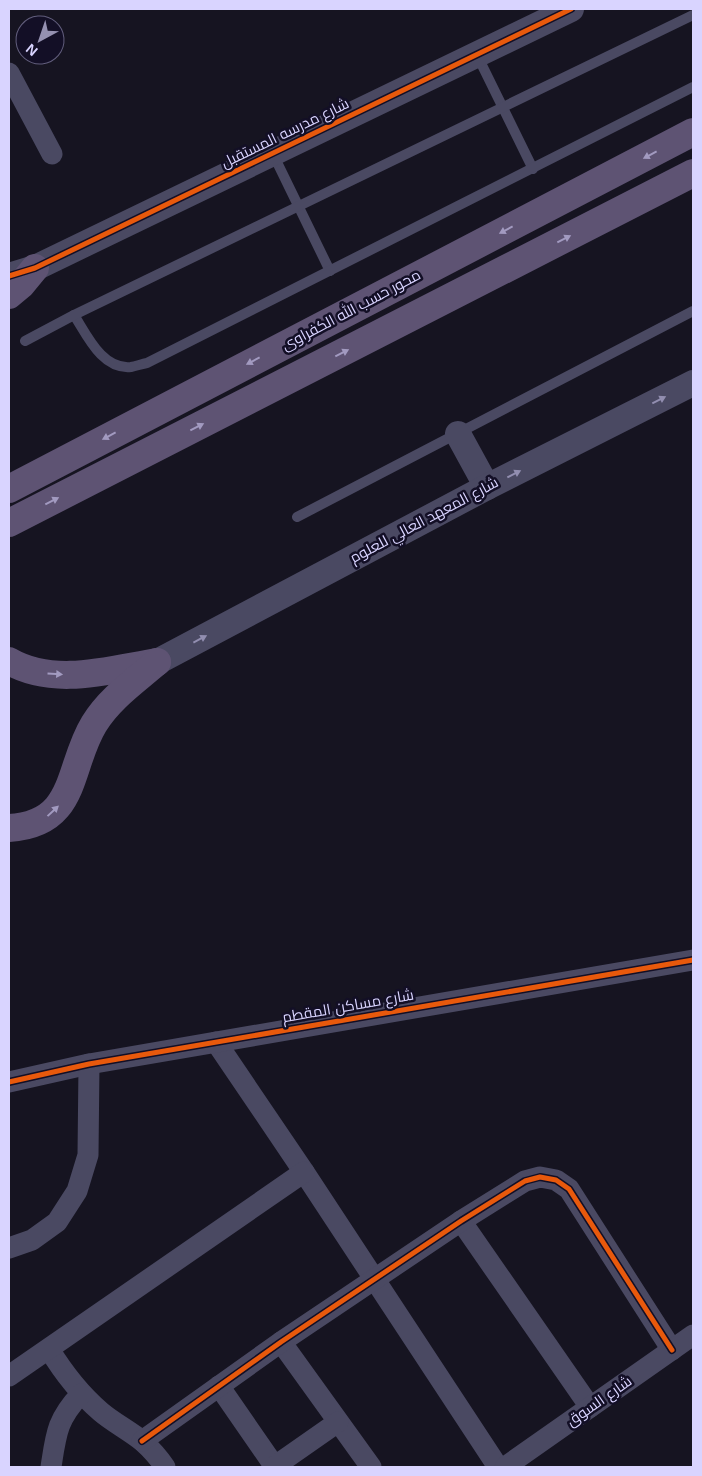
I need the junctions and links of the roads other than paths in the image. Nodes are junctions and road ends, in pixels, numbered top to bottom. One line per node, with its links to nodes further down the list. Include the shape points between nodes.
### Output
1 (571, 9): 3 (street, شارع مدرسه المستقبل)
2 (693, 15): 6 (lane)
3 (476, 54): 6 (lane); 9 (street, شارع مدرسه المستقبل)
4 (9, 73): 8 (street)
5 (693, 86): 10 (lane)
6 (502, 107): 10 (lane); 12 (lane)
7 (693, 132): 23 (main road, محور حسب الله الكفراوى, one-way to 23)
8 (52, 154)
9 (273, 154): 12 (lane); 13 (street, شارع مدرسه المستقبل)
10 (532, 169): 14 (lane)
11 (693, 173): 25 (main road, one-way to 11)
12 (298, 206): 14 (lane); 18 (lane)
13 (35, 268): 15 (street, شارع مدرسه المستقبل); 16 (main road)
14 (330, 271): 18 (lane, via 146,363 130,367 106,359)
15 (9, 276)
16 (9, 295)
17 (693, 311): 21 (lane)
18 (74, 315): 19 (lane)
19 (25, 341)
20 (693, 383): 22 (street, شارع المعهد العالي للعلوم, one-way to 20)
21 (458, 434): 22 (street); 24 (lane)
22 (487, 487): 27 (street, شارع المعهد العالي للعلوم, one-way to 22)
23 (9, 489)
24 (297, 517)
25 (9, 523)
26 (9, 661): 27 (main road, one-way to 27, via 32,670 66,675)
27 (157, 662): 28 (main road, one-way to 27, via 35,823 58,806 66,794 94,723 114,700)
28 (9, 828)
29 (693, 960): 30 (street, شارع مساكن المقطم)
30 (216, 1042): 31 (street, شارع مساكن المقطم); 33 (street)
31 (89, 1064): 32 (street, شارع مساكن المقطم); 35 (street, via 88,1155 77,1191 56,1222 32,1240)
32 (9, 1082)
33 (304, 1172): 36 (street); 39 (street)
34 (461, 1221): 36 (street); 40 (street, via 525,1181 540,1177 556,1180 569,1189); 44 (street)
35 (9, 1248)
36 (374, 1279): 38 (street); 51 (street)
37 (693, 1335): 40 (street, شارع السوق)
38 (281, 1342): 42 (street); 45 (street)
39 (49, 1349): 41 (street); 43 (street)
40 (672, 1350): 44 (street, شارع السوق)
41 (9, 1376)
42 (219, 1386): 46 (street); 49 (street)
43 (82, 1394): 46 (street, via 120,1427); 47 (street, via 60,1422)
44 (590, 1408): 52 (street, شارع السوق)
45 (338, 1422): 49 (street); 50 (street)
46 (142, 1441): 48 (street)
47 (51, 1467)
48 (166, 1467)
49 (275, 1467)
50 (370, 1467)
51 (498, 1467)
52 (505, 1467)

